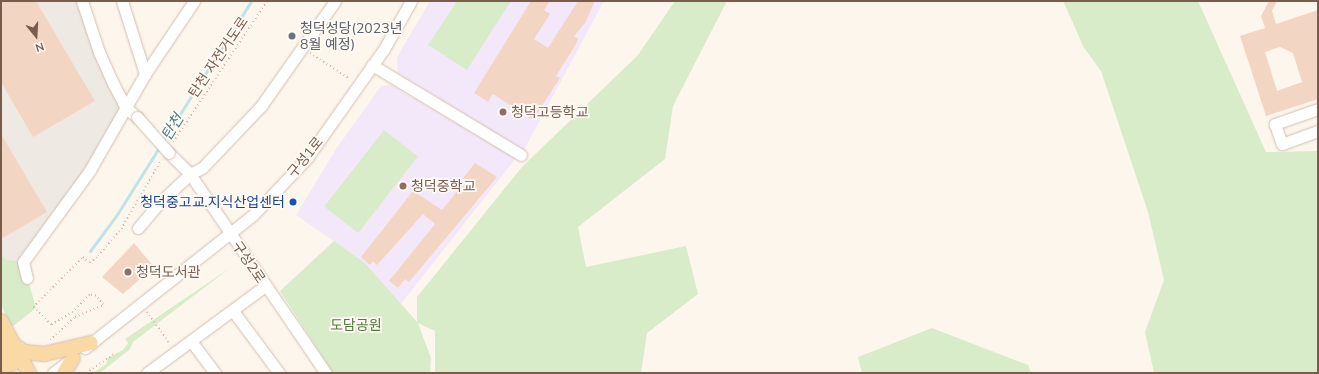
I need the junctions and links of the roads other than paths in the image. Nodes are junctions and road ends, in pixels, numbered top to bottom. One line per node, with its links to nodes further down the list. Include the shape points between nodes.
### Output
1 (82, 1): 8 (street, via 99,52)
2 (122, 1): 7 (street)
3 (194, 1): 7 (street)
4 (335, 1): 12 (street, via 302,49 244,124 202,168)
5 (411, 1): 6 (street, 구성1로)
6 (372, 66): 11 (street); 14 (street, 구성1로, via 306,158)
7 (145, 74): 8 (street)
8 (125, 107): 12 (street, 구성2로, bridge); 15 (street, via 90,170 23,262)
9 (1318, 110): 10 (street, via 1276,124 1282,144)
10 (1318, 131)
11 (521, 155)
12 (190, 174): 13 (street, via 160,202); 14 (street, 구성2로)
13 (138, 228)
14 (231, 234): 16 (street, 구성2로); 20 (street, 구성1로)
15 (27, 278)
16 (265, 286): 17 (street); 29 (street, 구성2로)
17 (233, 311): 19 (street); 28 (street)
18 (1, 321): 22 (main road)
19 (191, 341): 23 (street); 27 (street)
20 (91, 343): 21 (street, 구성1로); 22 (main road, via 44,354 25,352)
21 (72, 358): 25 (street, 구성1로); 26 (main road)
22 (10, 360): 24 (main road)
23 (150, 372)
24 (29, 373)
25 (53, 373)
26 (64, 373)
27 (215, 373)
28 (279, 373)
29 (326, 373)

